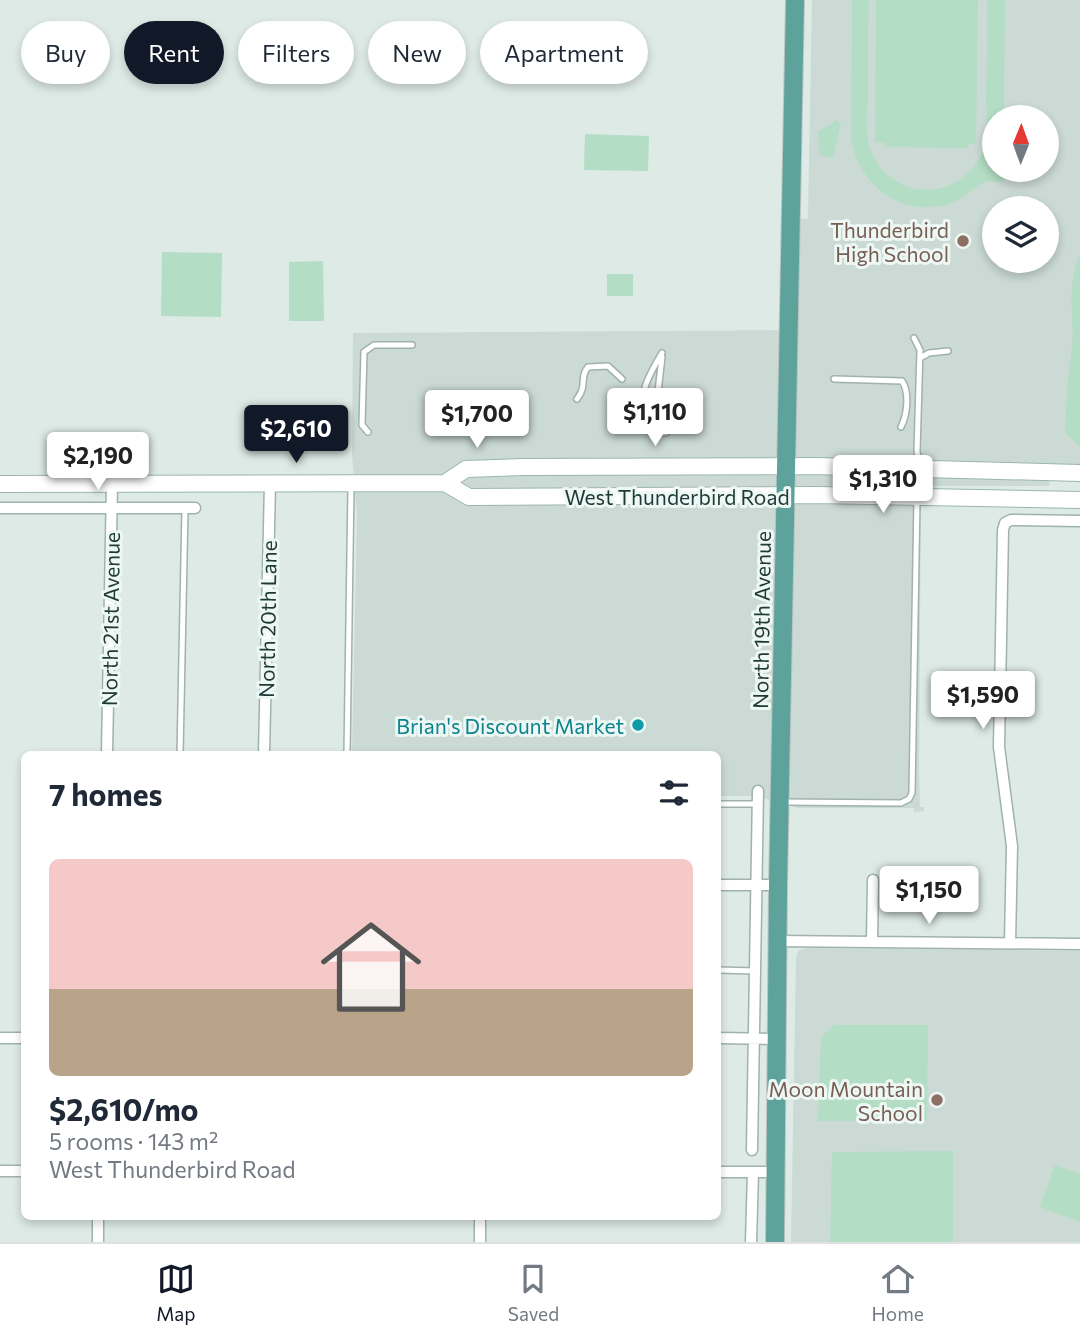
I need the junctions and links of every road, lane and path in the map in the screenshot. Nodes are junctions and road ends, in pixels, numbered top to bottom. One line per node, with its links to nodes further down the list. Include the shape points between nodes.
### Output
1 (794, 0): 13 (main road, North 19th Avenue)
2 (914, 338): 5 (lane)
3 (412, 345): 12 (lane, via 374,345 366,350 362,425)
4 (948, 351): 5 (lane)
5 (920, 358): 14 (lane)
6 (622, 379): 9 (lane, via 608,366 588,367)
7 (834, 379): 11 (lane, via 902,381 906,417)
8 (657, 391): 10 (lane, via 662,354 642,393 642,424 651,433 666,433)
9 (577, 398)
10 (659, 422)
11 (901, 427)
12 (368, 432)
13 (786, 466): 14 (main road, West Thunderbird Road); 19 (main road, West Thunderbird Road, via 466,469); 22 (main road, North 19th Avenue)
14 (919, 469): 15 (main road, West Thunderbird Road)
15 (1007, 471): 16 (main road, West Thunderbird Road); 24 (main road)
16 (1080, 473)
17 (270, 483): 18 (main road, West Thunderbird Road); 21 (main road, West Thunderbird Road); 32 (street, North 20th Lane)
18 (351, 483): 19 (main road, West Thunderbird Road); 33 (lane)
19 (446, 483): 22 (main road, West Thunderbird Road, via 469,496)
20 (0, 484): 21 (main road, West Thunderbird Road)
21 (112, 484): 27 (street, North 21st Avenue)
22 (786, 495): 23 (main road, West Thunderbird Road); 35 (main road, North 19th Avenue)
23 (917, 497): 24 (main road, West Thunderbird Road); 35 (lane, via 912,793 901,803)
24 (1006, 499): 25 (main road, West Thunderbird Road)
25 (1080, 500)
26 (0, 508): 27 (street)
27 (113, 508): 28 (street); 30 (street, North 21st Avenue)
28 (190, 508): 31 (lane)
29 (1080, 521): 44 (street, via 1005,523 999,747 1012,846)
30 (107, 751)
31 (180, 751)
32 (264, 751)
33 (347, 751)
34 (758, 792): 37 (street)
35 (779, 802): 41 (main road, North 19th Avenue)
36 (721, 804): 37 (lane)
37 (758, 804): 40 (street)
38 (873, 880): 43 (street)
39 (721, 885): 40 (street)
40 (757, 885): 41 (street); 47 (street)
41 (778, 885): 42 (main road, North 19th Avenue)
42 (777, 941): 43 (street); 52 (main road, North 19th Avenue)
43 (872, 942): 44 (street)
44 (1010, 943): 45 (street)
45 (1080, 944)
46 (721, 970): 47 (lane)
47 (755, 971): 51 (street)
48 (0, 1038): 49 (street)
49 (21, 1038)
50 (721, 1038): 51 (street)
51 (754, 1038): 52 (street); 53 (street)
52 (776, 1039): 58 (main road, North 19th Avenue)
53 (752, 1150)
54 (0, 1171): 55 (street)
55 (21, 1171)
56 (721, 1172): 57 (street)
57 (753, 1172): 58 (street); 63 (street)
58 (776, 1172): 64 (main road, North 19th Avenue)
59 (98, 1220): 61 (street)
60 (480, 1220): 62 (street)
61 (98, 1242)
62 (480, 1242)
63 (751, 1242)
64 (775, 1242)

